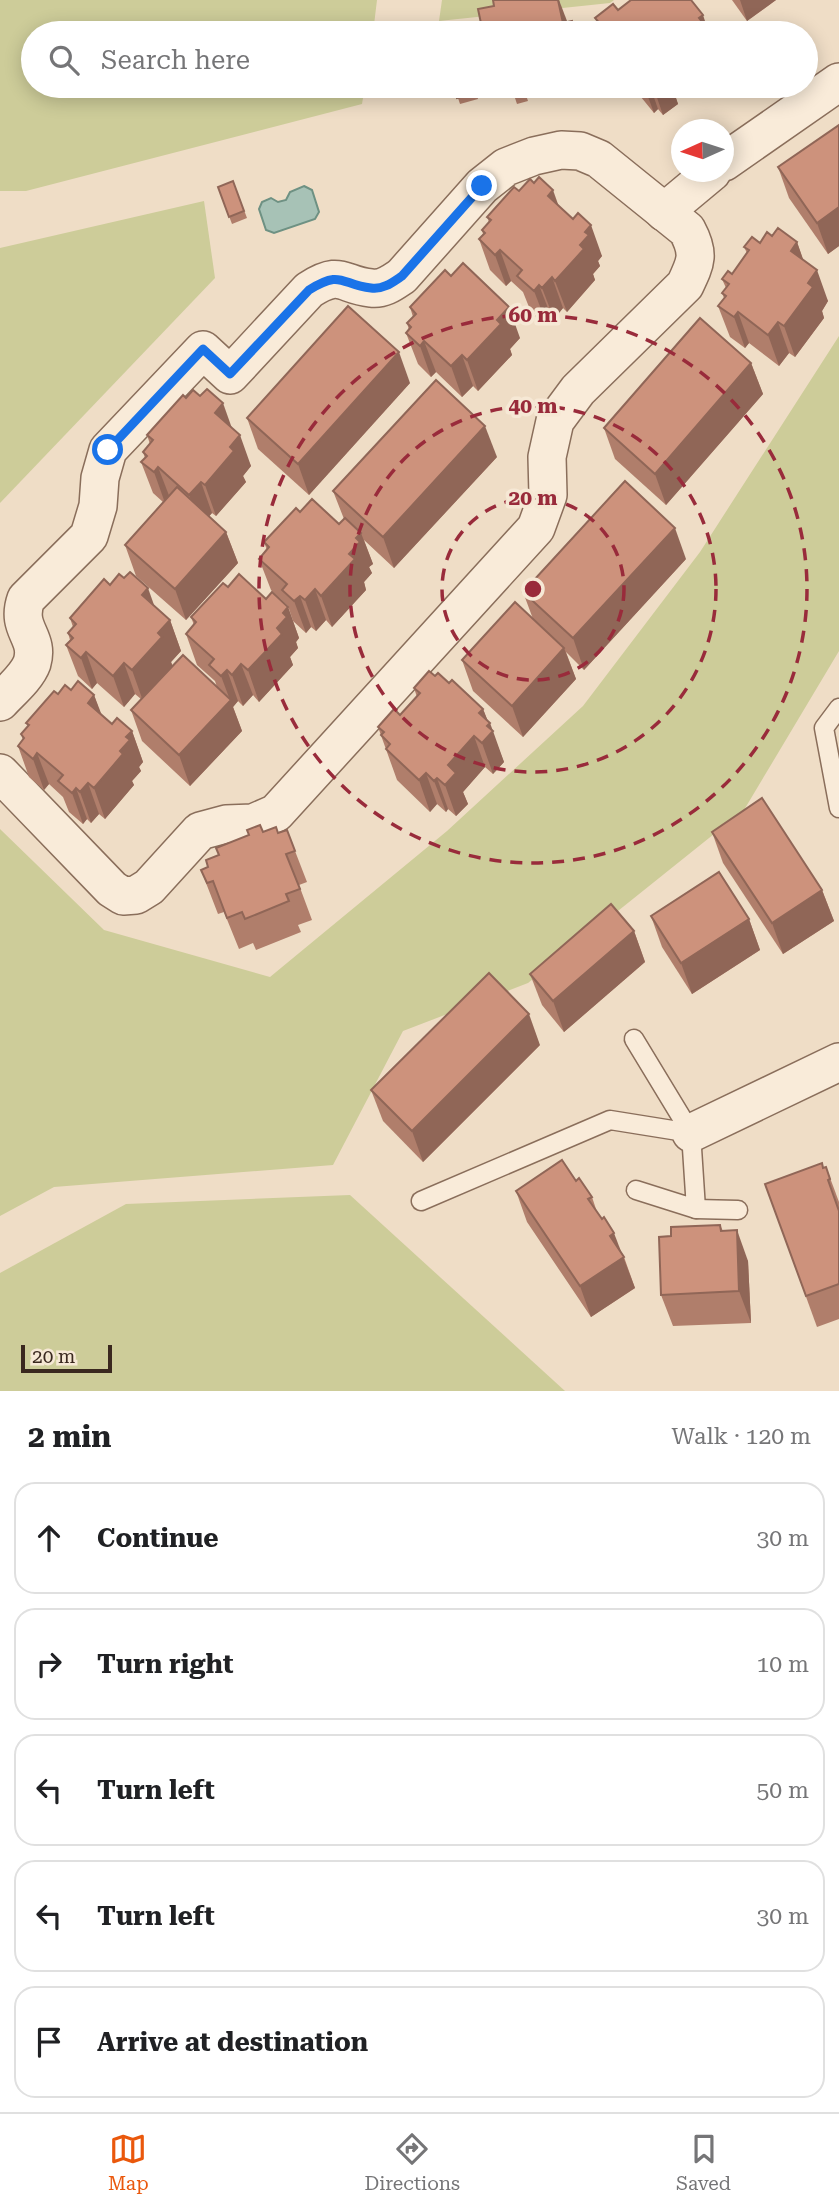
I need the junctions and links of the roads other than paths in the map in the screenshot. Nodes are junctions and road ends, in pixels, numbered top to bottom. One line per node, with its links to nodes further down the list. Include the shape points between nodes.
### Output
1 (839, 82): 2 (street)
2 (818, 96)
3 (816, 98): 4 (street)
4 (734, 154)
5 (700, 182): 6 (street)
6 (664, 212): 7 (street, via 599,159 580,150 534,156 506,167 482,186 402,276 386,287 372,289 343,279 324,281 309,290 230,374 203,349 108,450 89,536 26,599 22,612 34,651 31,666); 9 (street, via 687,230 696,246 695,264 685,285 586,381 555,421 547,457 548,495 536,528 276,813 200,831 149,887 136,895 123,895)
7 (0, 702)
8 (839, 708): 10 (lane, via 824,728)
9 (0, 773)
10 (839, 808)
11 (634, 1039): 13 (lane)
12 (839, 1062): 13 (street)
13 (691, 1133): 15 (lane, via 610,1120); 16 (lane)
14 (636, 1190): 16 (lane)
15 (421, 1201)
16 (696, 1209): 17 (lane)
17 (738, 1210)

